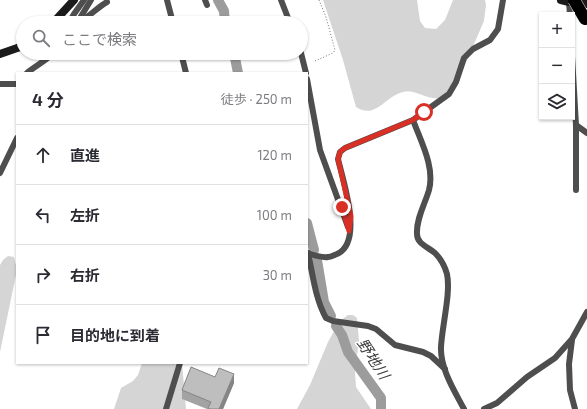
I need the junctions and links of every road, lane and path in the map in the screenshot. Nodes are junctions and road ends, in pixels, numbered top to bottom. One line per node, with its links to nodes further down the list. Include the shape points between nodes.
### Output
1 (74, 0): 13 (street)
2 (84, 0): 14 (street)
3 (91, 0): 15 (street)
4 (167, 0): 17 (street)
5 (281, 0): 18 (street)
6 (319, 0): 25 (path, via 335,50)
7 (503, 0): 33 (street, via 498,29 490,40 473,49 464,58 456,82 448,94)
8 (584, 0): 11 (highway)
9 (568, 1): 11 (street); 12 (street); 19 (highway, bridge)
10 (107, 2): 16 (street)
11 (587, 5)
12 (570, 12)
13 (59, 16)
14 (73, 16)
15 (81, 16)
16 (88, 16)
17 (171, 16)
18 (287, 16)
19 (584, 18)
20 (16, 48): 21 (street)
21 (0, 54)
22 (46, 60): 26 (street)
23 (183, 60): 27 (street)
24 (303, 60): 28 (street)
25 (315, 61)
26 (28, 72)
27 (186, 72)
28 (306, 72)
29 (0, 84): 30 (street)
30 (16, 84)
31 (308, 84): 39 (street, via 320,150)
32 (574, 84): 34 (street)
33 (413, 120): 39 (street, via 340,152 338,159 351,216); 44 (street, via 430,165 431,178 417,227 417,236 421,244 435,253 447,274 441,348)
34 (576, 125): 35 (street); 38 (street)
35 (587, 133)
36 (16, 140): 37 (street)
37 (0, 173)
38 (576, 190)
39 (349, 231): 40 (street, via 349,240 340,253 329,258)
40 (308, 253): 44 (street, via 316,296 326,318 376,329 395,345 423,352)
41 (587, 312): 42 (street)
42 (572, 339): 47 (street, via 555,358 526,377 497,403); 48 (street, via 569,364 570,390)
43 (180, 364): 45 (street)
44 (445, 369): 46 (street)
45 (166, 409)
46 (464, 409)
47 (484, 409)
48 (575, 409)

